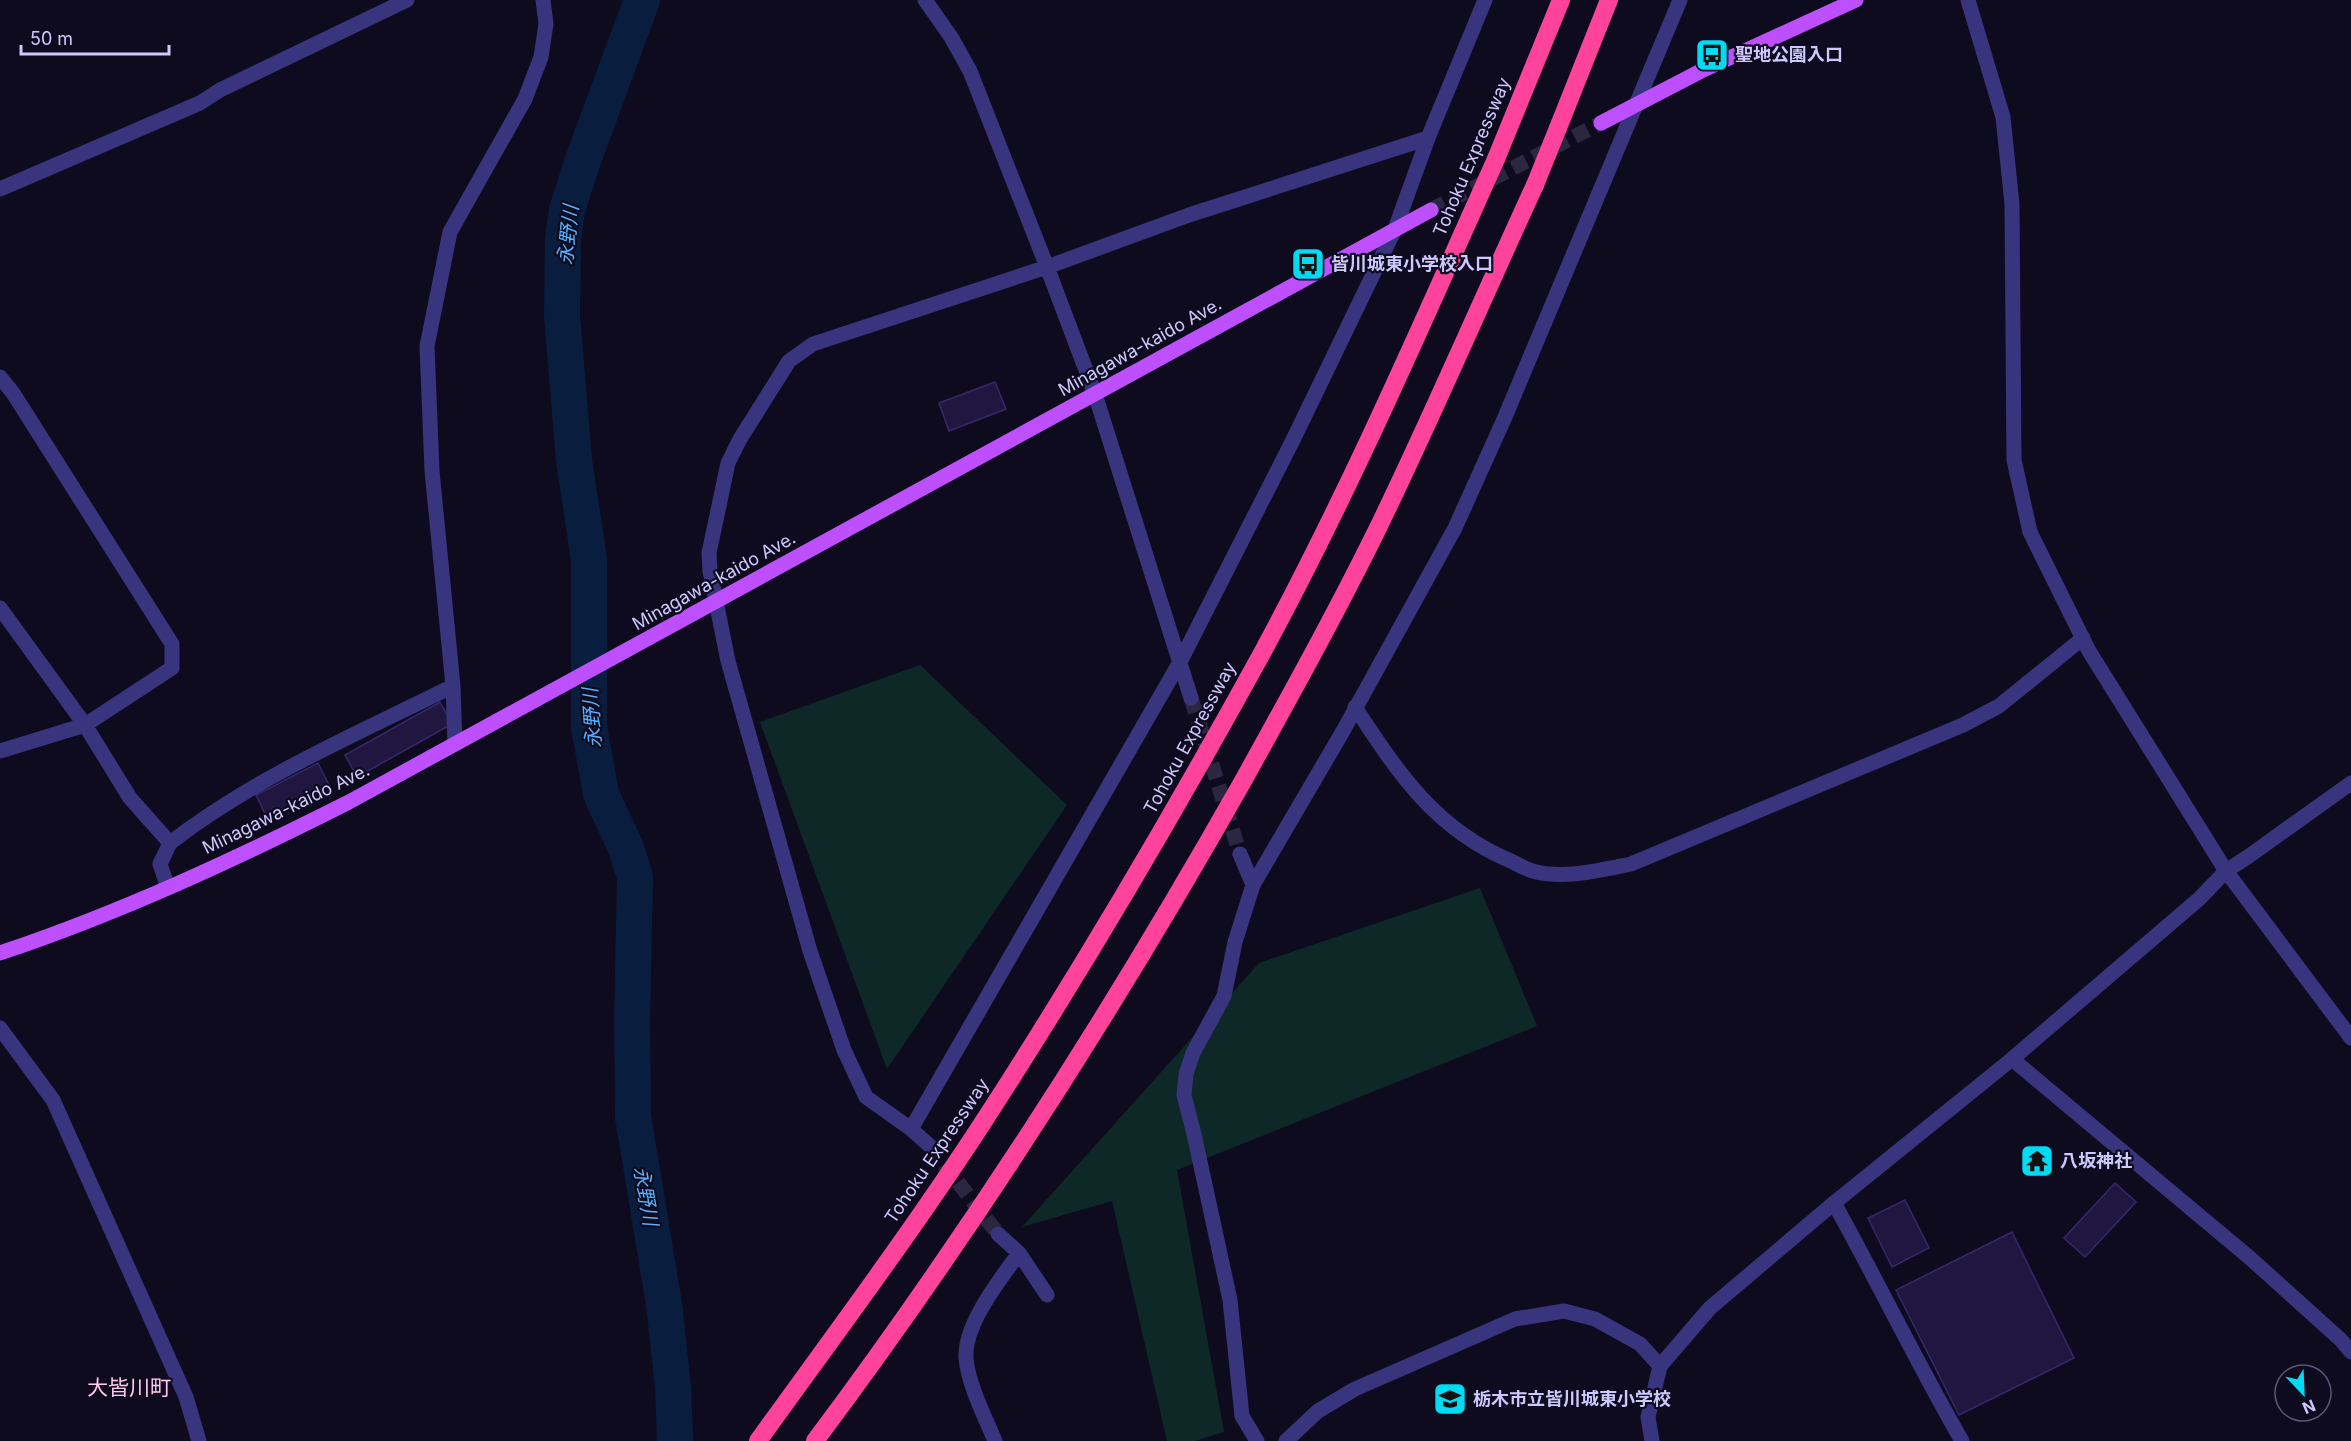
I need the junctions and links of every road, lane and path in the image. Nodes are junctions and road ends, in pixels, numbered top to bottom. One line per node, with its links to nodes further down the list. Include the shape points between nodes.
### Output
1 (407, 0): 13 (street, via 200,103)
2 (543, 0): 23 (street, via 546,24 541,57 525,99 450,232 427,346 431,462)
3 (925, 0): 16 (street, via 970,71)
4 (1485, 0): 12 (street)
5 (1561, 0): 48 (highway, Tohoku Expressway, bridge, via 1496,159 1383,411 1262,652 1153,847 979,1129)
6 (1610, 0): 49 (highway, bridge, via 1535,185 1377,529 1304,670 1192,872 1087,1044 930,1280)
7 (1680, 0): 10 (street)
8 (1856, 0): 10 (main road)
9 (1968, 0): 21 (street, via 2003,117 2012,204 2014,460 2030,532)
10 (1634, 106): 11 (main road); 25 (street, via 1455,528)
11 (1600, 123)
12 (1428, 138): 15 (street); 16 (street, via 1189,214)
13 (0, 189)
14 (1431, 210): 15 (main road, Minagawa-kaido Ave.)
15 (1395, 229): 18 (main road, Minagawa-kaido Ave.); 22 (street)
16 (1047, 267): 18 (street); 19 (street, via 813,344 789,362 728,463 709,553)
17 (0, 378): 26 (street, via 172,644 172,668)
18 (1095, 394): 19 (main road, Minagawa-kaido Ave.); 22 (street)
19 (712, 604): 27 (main road, Minagawa-kaido Ave.); 39 (street, via 803,928 844,1050 866,1097)
20 (0, 608): 26 (street)
21 (2083, 638): 25 (street, via 1999,706 1963,724 1631,864 1580,874 1536,872 1490,853 1437,815 1391,762); 32 (street)
22 (1180, 662): 24 (street); 39 (street)
23 (453, 686): 27 (street); 30 (street, via 290,767 201,819)
24 (1191, 698)
25 (1355, 707): 33 (street)
26 (85, 726): 28 (street); 30 (street, via 130,798)
27 (455, 744): 34 (main road, Minagawa-kaido Ave., via 290,832)
28 (0, 751)
29 (2351, 783): 32 (street)
30 (170, 843): 34 (street, via 160,864)
31 (1240, 854): 33 (street)
32 (2226, 871): 37 (street); 38 (street, via 2199,899)
33 (1253, 885): 51 (street, via 1235,942 1224,996 1193,1053 1185,1074 1184,1095 1230,1300 1242,1416)
34 (168, 888): 35 (main road, Minagawa-kaido Ave.)
35 (0, 953)
36 (0, 1028): 47 (street, via 52,1100 186,1397)
37 (2351, 1038)
38 (2012, 1059): 41 (street); 45 (street, via 2250,1258)
39 (911, 1129): 40 (street)
40 (930, 1146)
41 (1834, 1203): 46 (street, via 1710,1308); 54 (street)
42 (998, 1234): 43 (street)
43 (1019, 1253): 44 (street); 50 (street, via 982,1305 967,1349 975,1392)
44 (1047, 1295)
45 (2351, 1352)
46 (1660, 1366): 52 (street, via 1640,1344 1595,1319 1563,1311 1515,1319 1355,1389 1318,1411); 53 (street, via 1648,1417)
47 (199, 1441)
48 (758, 1441)
49 (815, 1441)
50 (994, 1441)
51 (1257, 1441)
52 (1286, 1441)
53 (1652, 1441)
54 (1962, 1441)

